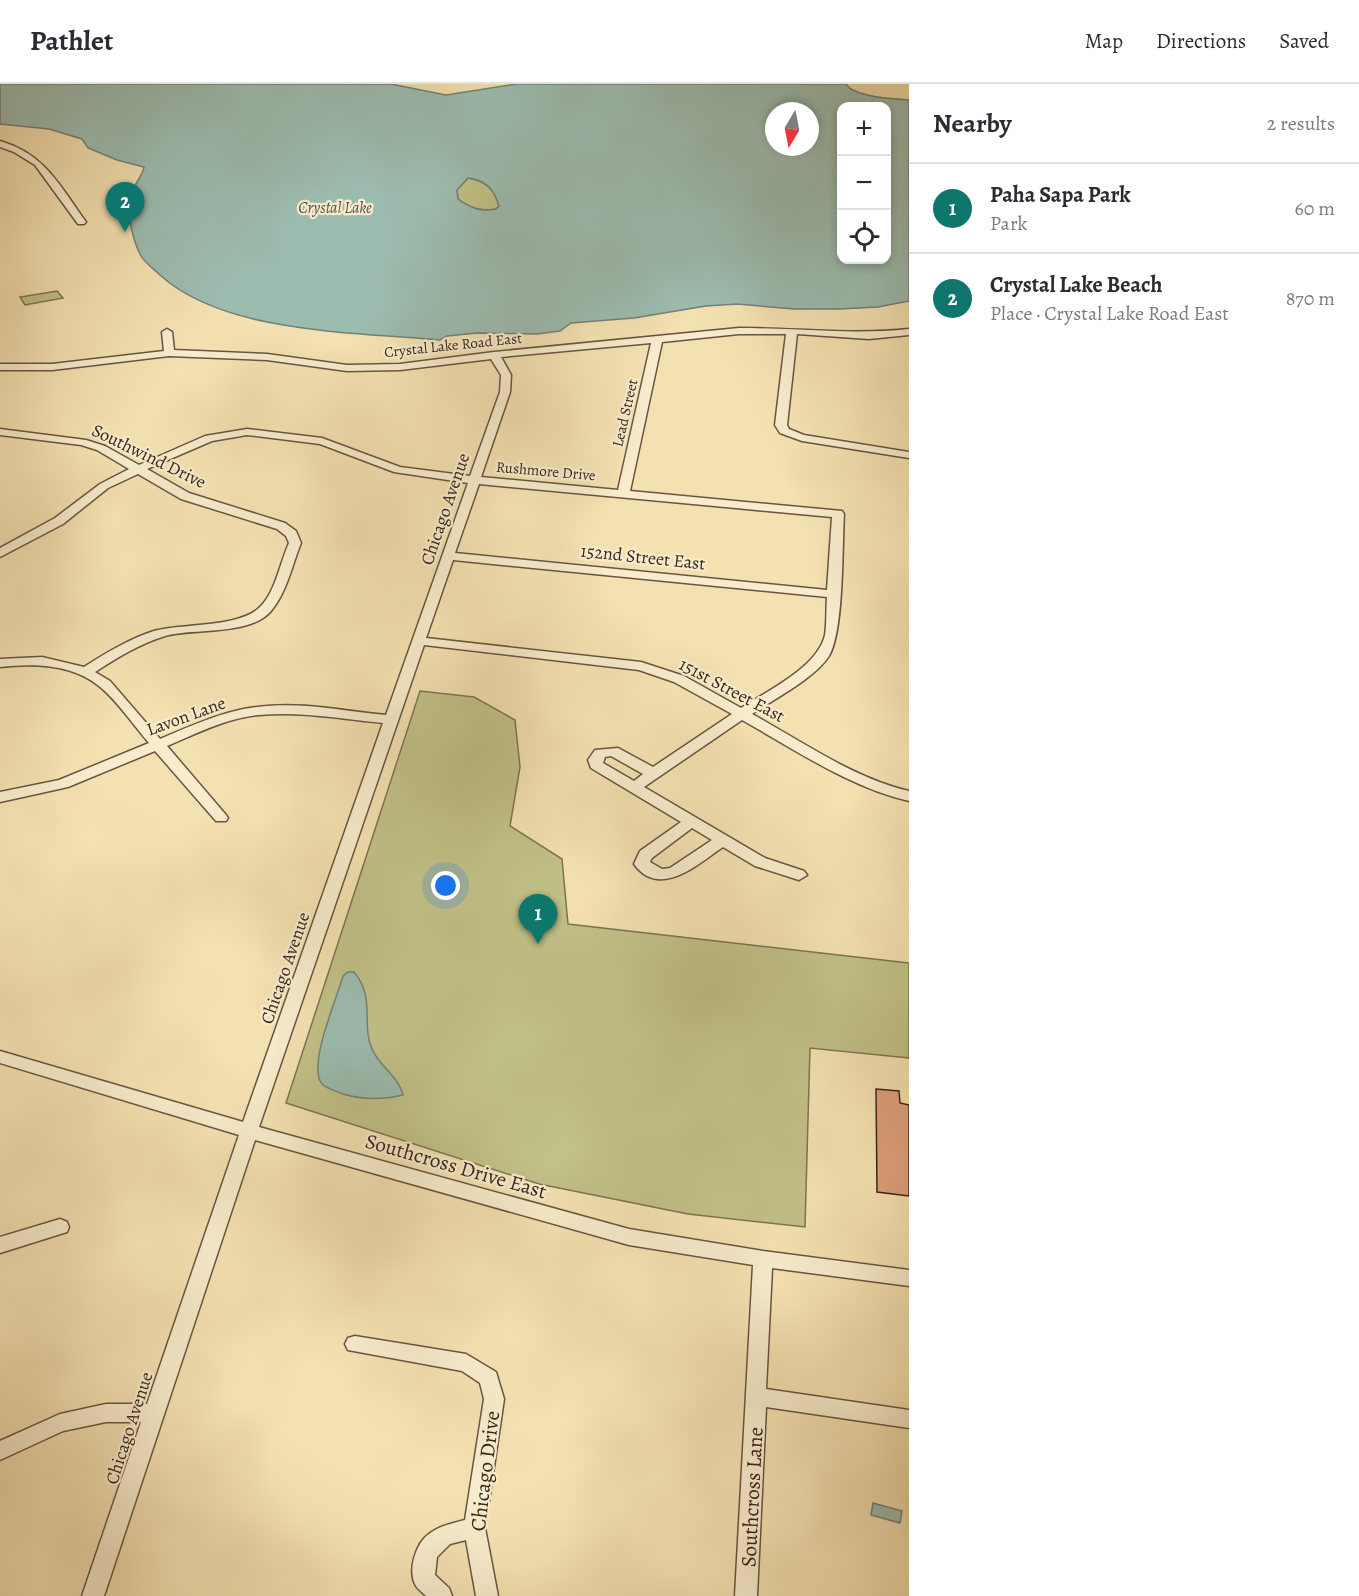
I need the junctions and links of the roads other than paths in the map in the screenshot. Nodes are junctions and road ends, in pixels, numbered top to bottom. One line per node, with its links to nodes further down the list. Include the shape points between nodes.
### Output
1 (0, 144): 2 (street, via 38,163)
2 (81, 222)
3 (792, 331): 5 (street, Crystal Lake Road East, via 869,336); 6 (street, Crystal Lake Road East, via 739,331); 12 (street, via 781,425 790,435)
4 (167, 332): 8 (street)
5 (904, 333): 7 (street)
6 (657, 339): 9 (street, Crystal Lake Road East); 15 (street, Lead Street)
7 (909, 344)
8 (169, 353): 9 (street, Crystal Lake Road East, via 237,354 376,368); 10 (street, Crystal Lake Road East, via 52,367)
9 (494, 355): 14 (street, Chicago Avenue, via 506,375 505,392)
10 (0, 367)
11 (0, 432): 13 (street, Southwind Drive, via 82,442 101,448)
12 (909, 455)
13 (136, 470): 14 (street, Rushmore Drive, via 209,438 247,432 322,441 398,470); 16 (street, Rushmore Drive, via 104,486 59,521); 21 (street, Southwind Drive, via 185,496 281,526 292,534 295,543 270,604 261,613 241,621 159,635 128,645)
14 (475, 480): 15 (street, Rushmore Drive); 17 (street, Chicago Avenue)
15 (623, 494): 18 (street, Rushmore Drive, via 838,514)
16 (0, 553)
17 (449, 556): 18 (street, 152nd Street East); 19 (street, Chicago Avenue)
18 (834, 594): 22 (street, via 831,636 823,656)
19 (419, 641): 22 (street, 151st Street East, via 641,666 679,679); 23 (street, Chicago Avenue)
20 (0, 663): 21 (street, via 21,659)
21 (87, 671): 24 (street, via 105,684)
22 (742, 714): 25 (street); 27 (street, 151st Street East, via 859,779)
23 (392, 720): 24 (street, Lavon Lane, via 295,710 257,711 218,720); 34 (street, Chicago Avenue)
24 (158, 744): 28 (street, Lavon Lane, via 63,784); 29 (street)
25 (652, 773): 26 (street); 26 (street, via 613,752 597,756 596,765)
26 (634, 788): 30 (street)
27 (909, 796)
28 (0, 797)
29 (221, 818)
30 (690, 822): 31 (street); 31 (street, via 645,855 642,864 659,874 674,873)
31 (721, 841): 32 (street, via 760,862)
32 (799, 875)
33 (0, 1057): 34 (street, Southcross Drive East)
34 (249, 1131): 37 (street, Southcross Drive East, via 629,1238); 41 (street, Chicago Avenue)
35 (60, 1227): 36 (street)
36 (0, 1245)
37 (763, 1259): 38 (street, Southcross Drive East); 40 (street, Southcross Lane)
38 (909, 1278)
39 (355, 1344): 44 (street, Chicago Drive, via 466,1363 489,1378 494,1399)
40 (757, 1398): 42 (street); 48 (street, Southcross Lane)
41 (155, 1413): 43 (street, via 106,1413 60,1423); 45 (street, Chicago Avenue)
42 (909, 1419)
43 (0, 1451)
44 (474, 1528): 46 (street, via 448,1533 432,1544 423,1560 424,1579); 47 (street, Chicago Drive)
45 (93, 1596)
46 (441, 1596)
47 (487, 1596)
48 (746, 1596)

